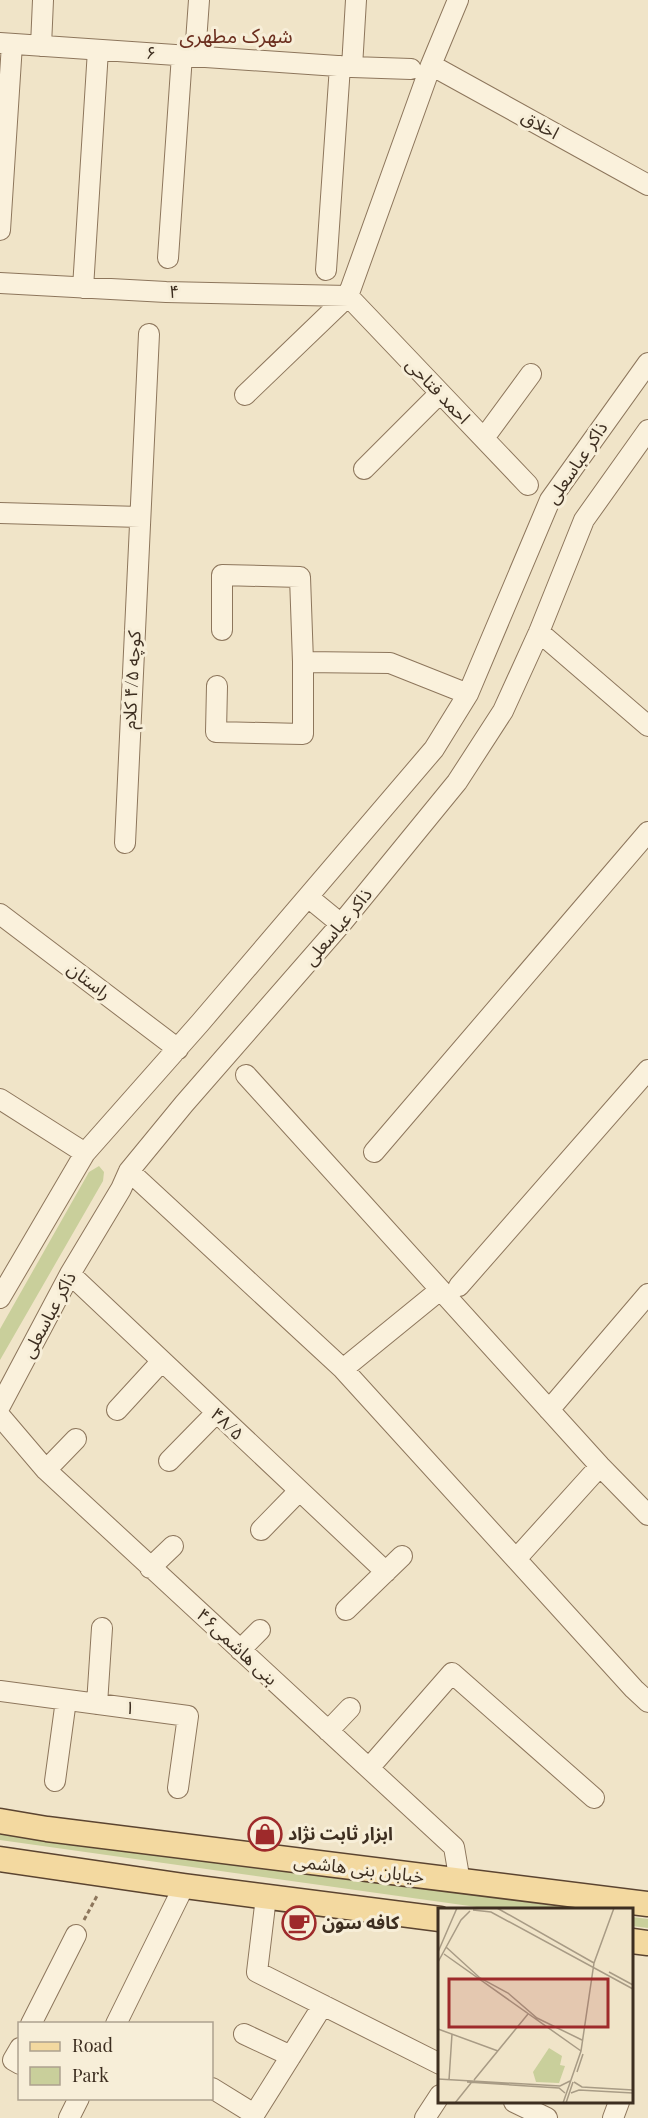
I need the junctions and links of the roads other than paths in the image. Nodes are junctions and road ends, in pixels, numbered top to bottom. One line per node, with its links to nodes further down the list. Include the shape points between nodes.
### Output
1 (42, 0): 6 (street)
2 (199, 0): 8 (street)
3 (356, 0): 10 (street)
4 (458, 0): 9 (street)
5 (6, 44): 6 (street, ۶); 13 (street)
6 (41, 46): 7 (street, ۶)
7 (98, 50): 8 (street, ۶); 17 (street)
8 (188, 56): 10 (street, ۶); 14 (street)
9 (431, 64): 12 (street, اخلاق); 18 (street)
10 (346, 66): 11 (street, ۶); 15 (street)
11 (411, 69)
12 (648, 185)
13 (0, 230)
14 (168, 258)
15 (326, 270)
16 (0, 283): 17 (street, ۴)
17 (82, 288): 18 (street, ۴)
18 (348, 297): 22 (street, احمد فتاحی); 23 (street)
19 (149, 334): 29 (street, کوچه ۴/۵ کلام)
20 (648, 363): 34 (street, ذاکر عباسعلی, via 550,500)
21 (531, 375): 25 (street)
22 (440, 393): 25 (street, احمد فتاحی); 26 (street)
23 (245, 395)
24 (648, 430): 31 (street, ذاکر عباسعلی, via 584,520)
25 (484, 438): 27 (street, احمد فتاحی)
26 (364, 469)
27 (528, 485)
28 (0, 513): 29 (street)
29 (140, 517): 37 (street, کوچه ۴/۵ کلام)
30 (222, 630): 32 (street, via 222,575 300,577)
31 (539, 632): 35 (street); 40 (street, ذاکر عباسعلی, via 503,711 457,782)
32 (303, 662): 33 (street, via 303,734 216,732); 34 (street, via 390,663)
33 (217, 686)
34 (468, 694): 38 (street, ذاکر عباسعلی, via 435,749)
35 (648, 726)
36 (648, 832): 45 (street)
37 (125, 843)
38 (308, 897): 40 (street); 41 (street, ذاکر عباسعلی)
39 (0, 914): 41 (street, راستان)
40 (341, 924): 47 (street, ذاکر عباسعلی)
41 (177, 1049): 46 (street, ذاکر عباسعلی)
42 (648, 1070): 49 (street)
43 (246, 1075): 49 (street)
44 (0, 1099): 46 (street)
45 (374, 1152)
46 (85, 1153): 51 (street, ذاکر عباسعلی)
47 (129, 1171): 48 (street, ذاکر عباسعلی); 53 (street)
48 (70, 1274): 52 (street, ۴۸/۵); 54 (street, ذاکر عباسعلی)
49 (449, 1288): 53 (street); 56 (street)
50 (648, 1294): 56 (street)
51 (0, 1298)
52 (161, 1362): 55 (street); 57 (street, ۴۸/۵)
53 (343, 1369): 68 (street)
54 (0, 1406)
55 (117, 1410)
56 (549, 1410): 61 (street)
57 (216, 1413): 60 (street); 63 (street, ۴۸/۵)
58 (0, 1416): 62 (street, بنی هاشمی۴۶)
59 (76, 1439): 62 (street)
60 (170, 1461)
61 (600, 1466): 64 (street); 68 (street)
62 (46, 1470): 69 (street, بنی هاشمی۴۶)
63 (299, 1491): 65 (street); 70 (street, ۴۸/۵)
64 (648, 1515)
65 (261, 1530)
66 (173, 1546): 69 (street)
67 (402, 1556): 70 (street)
68 (516, 1559): 77 (street)
69 (150, 1568): 74 (street, بنی هاشمی۴۶)
70 (386, 1572): 71 (street)
71 (346, 1610)
72 (102, 1628): 78 (street)
73 (260, 1630): 74 (street)
74 (240, 1650): 80 (street, بنی هاشمی۴۶)
75 (0, 1691): 76 (street, ۱)
76 (66, 1700): 78 (street, ۱); 82 (street)
77 (648, 1702)
78 (97, 1704): 83 (street, ۱, via 189,1716)
79 (350, 1708): 80 (street)
80 (328, 1731): 81 (street, بنی هاشمی۴۶)
81 (369, 1768): 84 (street, via 452,1673); 87 (street, بنی هاشمی۴۶, via 454,1847)
82 (54, 1781)
83 (178, 1788)
84 (594, 1798)
85 (0, 1821): 87 (main road, خیابان بنی هاشمی)
86 (0, 1859): 88 (main road)
87 (460, 1882): 90 (main road, خیابان بنی هاشمی)
88 (184, 1886): 89 (main road); 97 (street)
89 (266, 1897): 91 (main road); 95 (street, via 257,1972)
90 (648, 1904)
91 (438, 1919)
92 (76, 1935): 96 (street)
93 (633, 1941): 94 (main road)
94 (648, 1943)
95 (323, 2005): 100 (street); 102 (street)
96 (33, 2022)
97 (117, 2022)
98 (244, 2034): 100 (street)
99 (18, 2051): 101 (street, via 13,2060)
100 (291, 2056): 109 (street)
101 (18, 2063)
102 (438, 2063)
103 (213, 2089): 109 (street)
104 (438, 2098): 111 (street)
105 (78, 2100): 110 (street)
106 (516, 2103): 108 (street)
107 (619, 2103): 112 (street)
108 (536, 2112)
109 (253, 2116)
110 (69, 2118)
111 (425, 2118)
112 (613, 2118)

